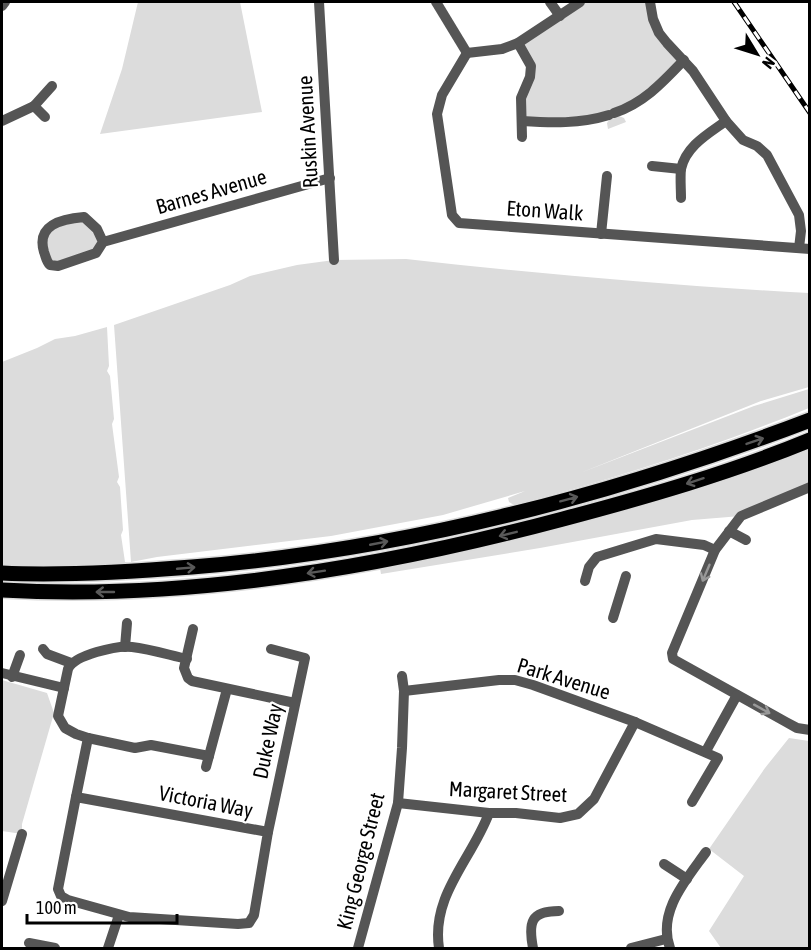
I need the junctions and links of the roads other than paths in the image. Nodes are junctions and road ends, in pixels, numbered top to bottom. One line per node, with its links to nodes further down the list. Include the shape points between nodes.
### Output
1 (5, 2): 7 (street)
2 (319, 2): 22 (street, Ruskin Avenue)
3 (436, 2): 10 (street)
4 (550, 2): 8 (street)
5 (580, 2): 8 (street)
6 (650, 2): 11 (street, via 660,33)
7 (2, 6)
8 (560, 16): 9 (street)
9 (518, 43): 10 (street); 16 (street, via 531,66 521,98)
10 (468, 53): 24 (street, Eton Walk, via 442,95 437,114 452,215 459,223)
11 (684, 60): 16 (street, via 658,88 611,114 564,122); 17 (street)
12 (52, 86): 13 (street)
13 (34, 106): 14 (street); 15 (street)
14 (45, 117)
15 (2, 121)
16 (522, 121): 18 (street)
17 (726, 121): 20 (street, via 689,151); 26 (street, via 743,140 767,155 799,215)
18 (522, 137)
19 (652, 166): 20 (street)
20 (681, 169): 23 (street)
21 (607, 176): 24 (street)
22 (330, 178): 25 (street, Barnes Avenue); 27 (street, Ruskin Avenue)
23 (681, 198)
24 (601, 234): 26 (street, Eton Walk)
25 (103, 242): 25 (street, Barnes Avenue, via 97,229 84,217 49,226 41,241 50,266 96,253)
26 (804, 249)
27 (334, 260)
28 (810, 420): 34 (highway, one-way to 28, via 128,572 246,563 374,544 496,519 608,489)
29 (810, 440): 37 (highway, one-way to 37, via 623,504 380,562 128,592)
30 (810, 487): 31 (street, via 741,516)
31 (729, 531): 32 (street); 33 (street)
32 (746, 540)
33 (715, 550): 36 (street, via 656,539 597,557); 52 (street, one-way to 52, via 672,653 673,658)
34 (2, 573)
35 (626, 576): 38 (street)
36 (585, 580)
37 (2, 590)
38 (613, 618)
39 (127, 623): 41 (street)
40 (193, 629): 45 (street)
41 (125, 647): 45 (street); 46 (street)
42 (43, 649): 46 (street)
43 (271, 649): 53 (street, Duke Way, via 305,658)
44 (20, 655): 47 (street)
45 (187, 659): 50 (street, via 184,668 188,678)
46 (71, 663): 49 (street)
47 (7, 675): 49 (street)
48 (402, 676): 51 (street, King George Street)
49 (64, 688): 56 (street, via 58,716 65,728)
50 (227, 689): 53 (street); 58 (street)
51 (404, 691): 54 (street, Park Avenue, via 515,680); 62 (street, King George Street)
52 (737, 695): 55 (street, one-way to 55, via 792,725); 57 (street)
53 (295, 703): 64 (street, Duke Way)
54 (635, 722): 57 (street, Park Avenue); 63 (street, Margaret Street, via 594,799 578,814 560,818)
55 (810, 730)
56 (88, 738): 58 (street); 60 (street)
57 (706, 752): 61 (street, via 718,758)
58 (209, 756): 59 (street)
59 (206, 767)
60 (76, 796): 64 (street, Victoria Way); 71 (street, Victoria Way, via 58,889 68,900)
61 (692, 802)
62 (398, 803): 63 (street, Margaret Street); 76 (street, King George Street)
63 (489, 813): 77 (street, via 442,902)
64 (268, 832): 71 (street, Victoria Way, via 254,915 249,923)
65 (22, 834): 69 (street)
66 (706, 852): 68 (street)
67 (664, 864): 68 (street)
68 (687, 879): 73 (street, via 670,909 666,923)
69 (2, 901)
70 (559, 911): 78 (street, via 537,914 531,925)
71 (119, 915): 75 (street)
72 (29, 943): 74 (street)
73 (668, 944): 79 (street)
74 (55, 948)
75 (108, 948)
76 (358, 948)
77 (439, 948)
78 (533, 948)
79 (631, 948)

